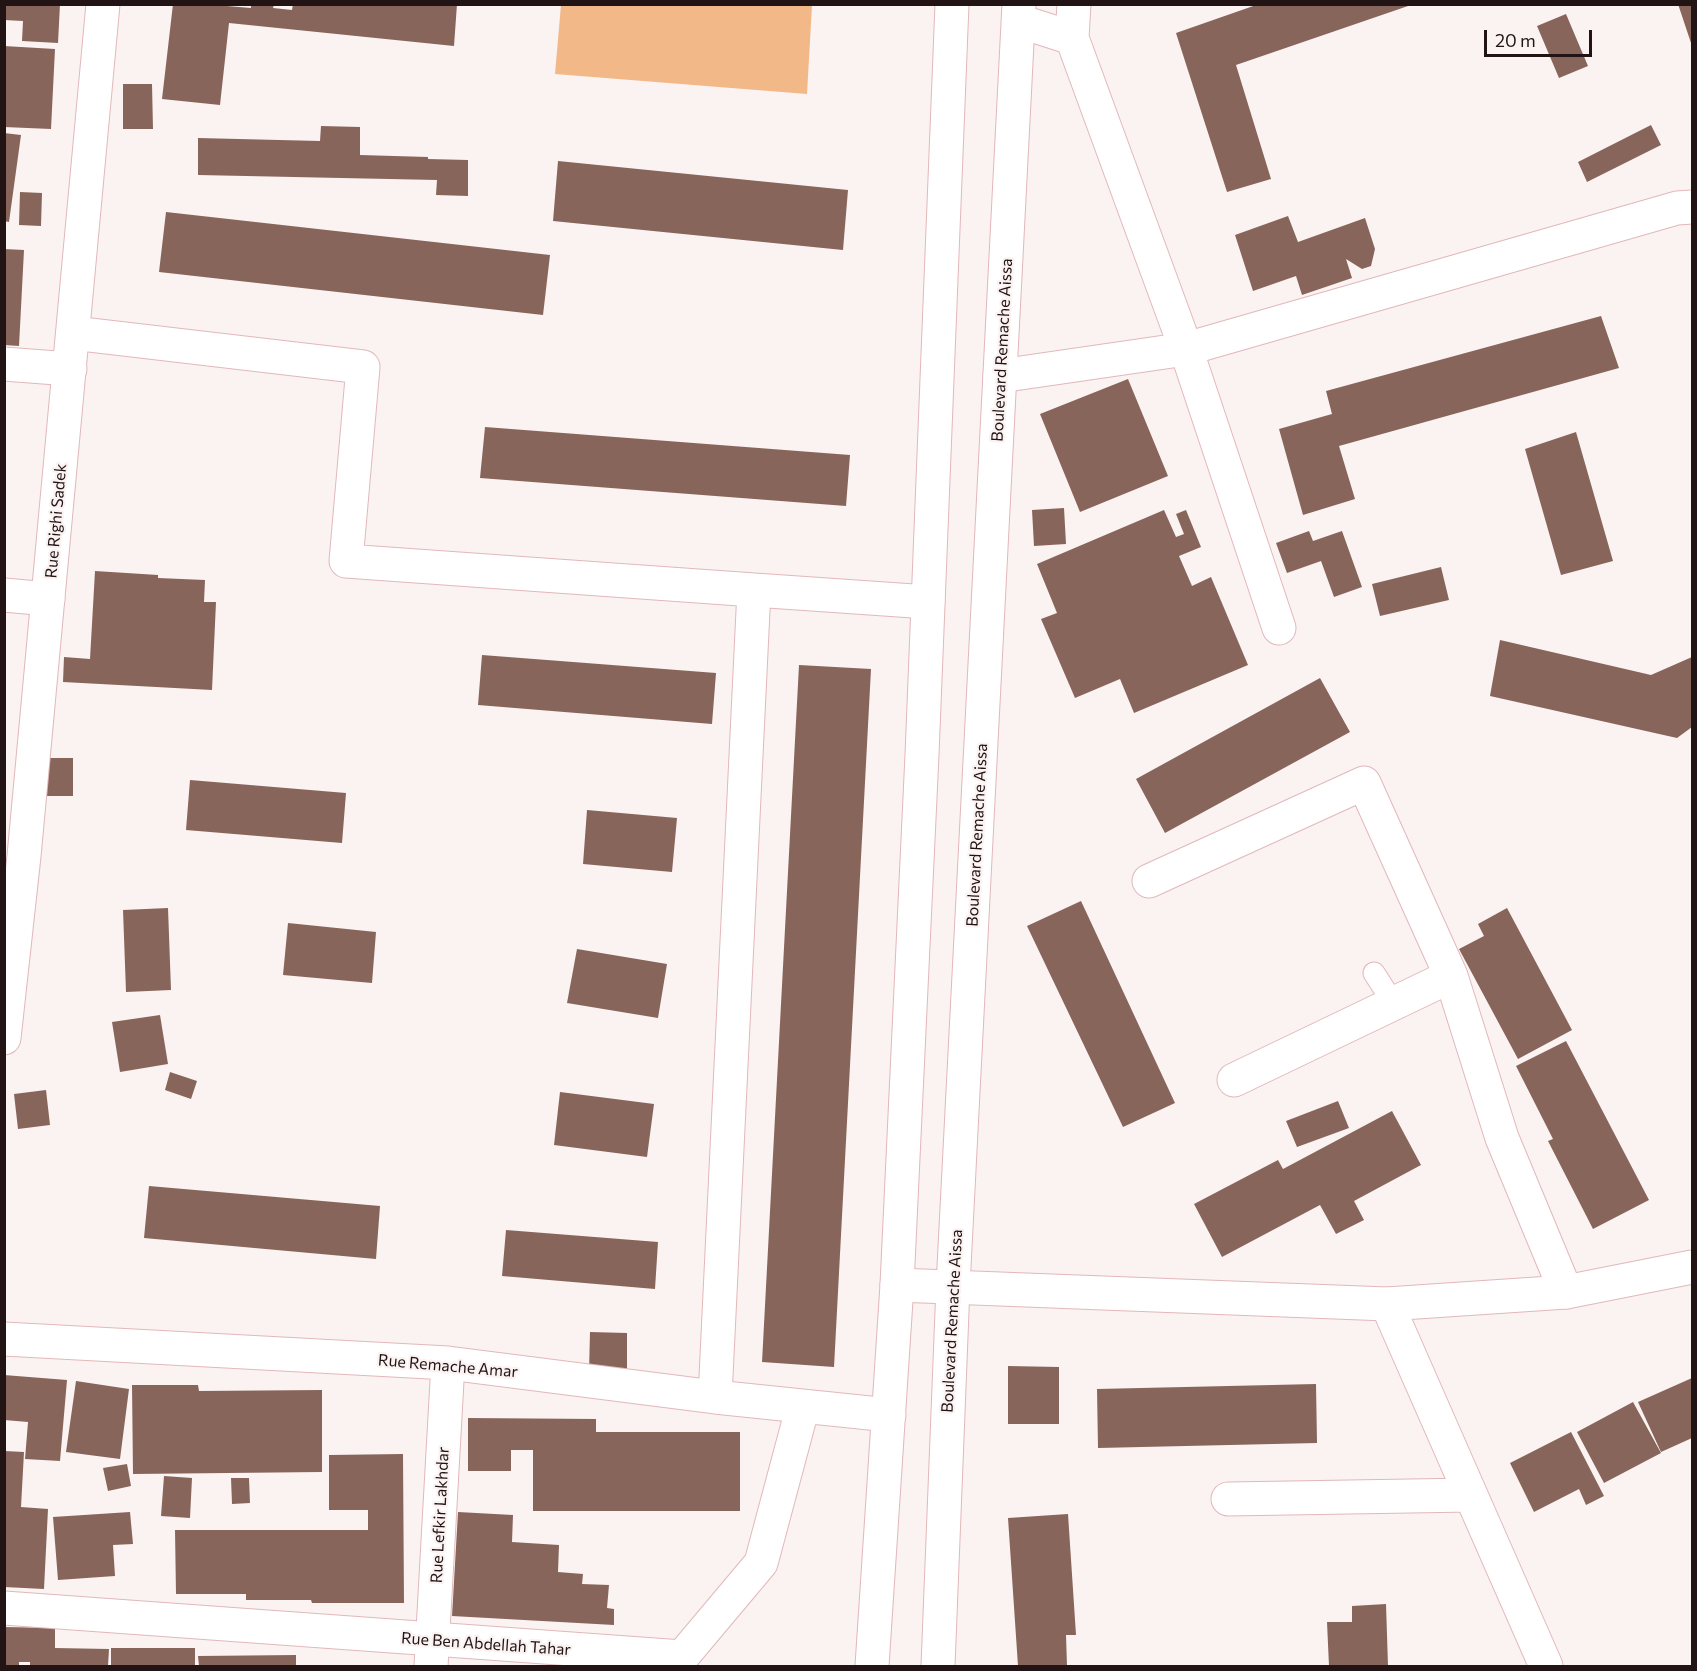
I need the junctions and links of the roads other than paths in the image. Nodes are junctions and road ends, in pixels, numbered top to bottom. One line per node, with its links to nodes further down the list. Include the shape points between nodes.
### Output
1 (104, 4): 7 (street, Rue Righi Sadek)
2 (952, 4): 15 (street)
3 (1074, 4): 5 (street)
4 (1019, 13): 5 (street); 11 (street, Boulevard Remache Aissa)
5 (1072, 38): 8 (street)
6 (1692, 207): 8 (street)
7 (74, 333): 10 (street, Rue Righi Sadek); 12 (street, via 363,367 346,561)
8 (1186, 349): 11 (street); 16 (street)
9 (4, 364): 10 (street)
10 (70, 369): 14 (street, Rue Righi Sadek)
11 (1000, 376): 26 (street, Boulevard Remache Aissa)
12 (754, 590): 15 (street); 31 (street)
13 (4, 595): 14 (street)
14 (48, 599): 17 (street, Rue Righi Sadek)
15 (928, 602): 25 (street)
16 (1279, 628)
17 (14, 855): 22 (street, Rue Righi Sadek)
18 (1149, 881): 20 (street, via 1364,783)
19 (1374, 972): 21 (lane)
20 (1451, 976): 21 (street); 27 (street, via 1502,1138)
21 (1394, 1004): 23 (street)
22 (4, 1038)
23 (1234, 1080)
24 (1692, 1267): 27 (street)
25 (897, 1285): 26 (street); 33 (street)
26 (953, 1286): 28 (street); 40 (street, Boulevard Remache Aissa)
27 (1566, 1292): 28 (street)
28 (1387, 1304): 34 (street)
29 (4, 1339): 30 (street, Rue Remache Amar)
30 (448, 1363): 31 (street, Rue Remache Amar); 37 (street, Rue Lefkir Lakhdar)
31 (715, 1397): 32 (street, Rue Remache Amar)
32 (803, 1406): 33 (street, Rue Remache Amar); 38 (street, Rue Ben Abdellah Tahar, via 761,1563 681,1658)
33 (889, 1414): 39 (street)
34 (1471, 1495): 35 (street); 41 (street)
35 (1228, 1499)
36 (4, 1608): 37 (street, Rue Ben Abdellah Tahar)
37 (432, 1653): 38 (street, Rue Ben Abdellah Tahar)
38 (616, 1660)
39 (872, 1666)
40 (938, 1666)
41 (1546, 1666)

